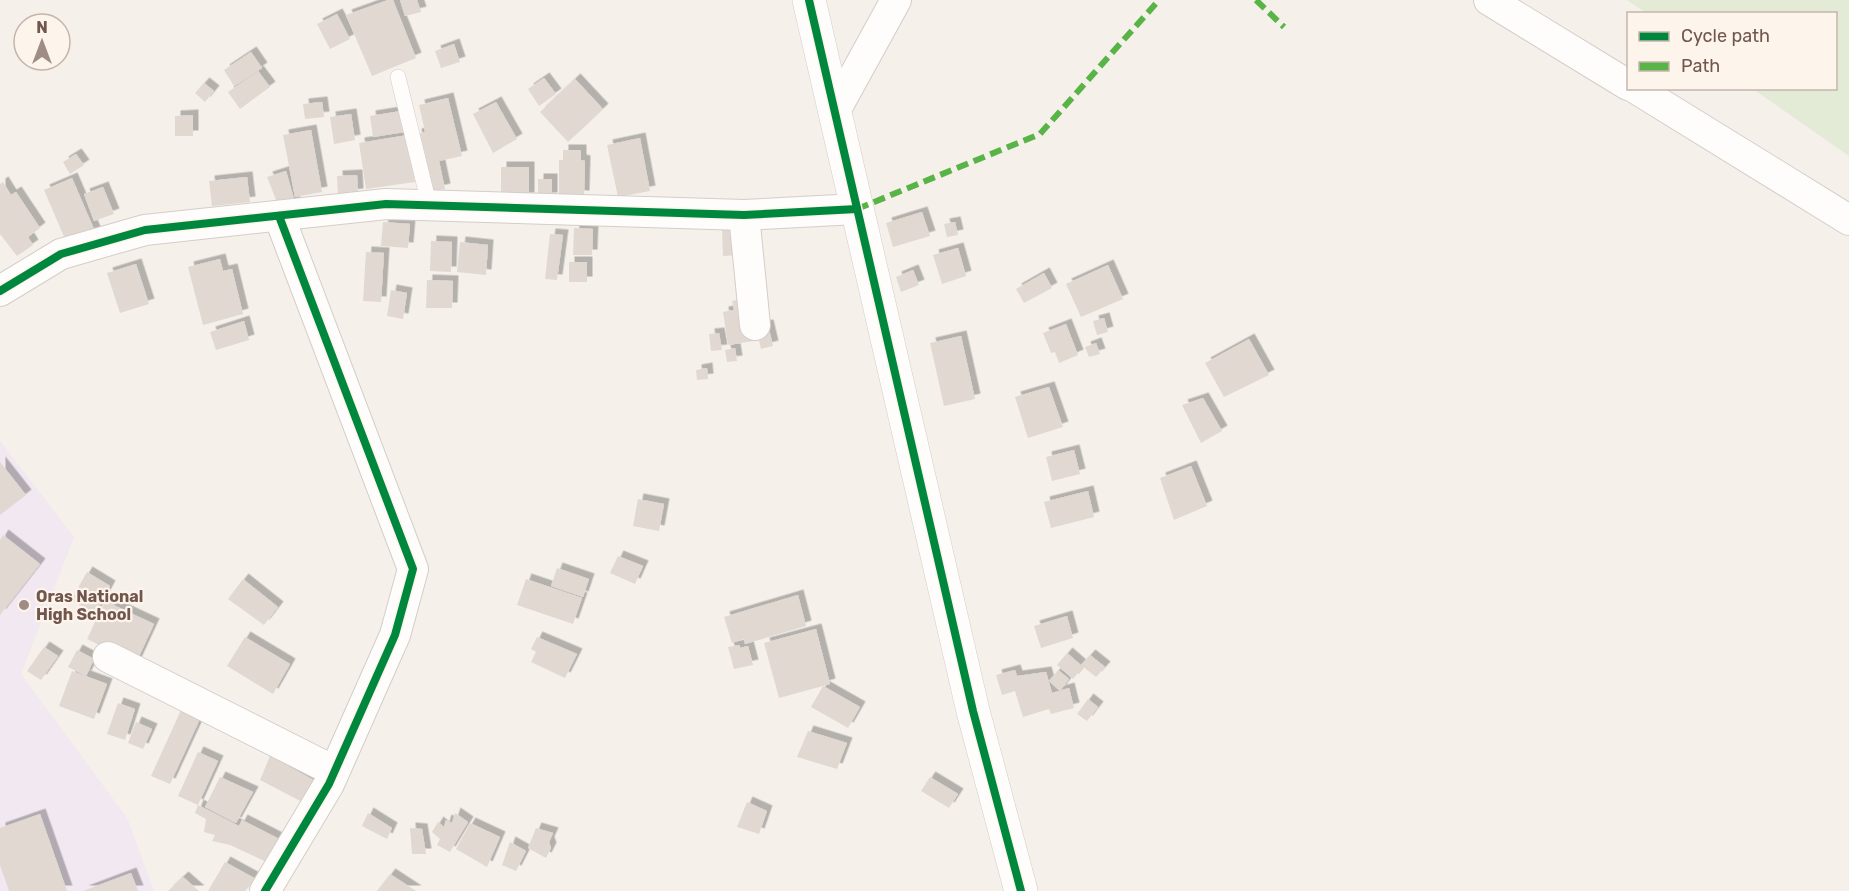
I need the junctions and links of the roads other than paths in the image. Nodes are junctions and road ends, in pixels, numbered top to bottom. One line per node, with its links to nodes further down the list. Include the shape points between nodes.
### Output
1 (808, 0): 7 (street)
2 (896, 0): 7 (street)
3 (1489, 0): 5 (street)
4 (398, 77): 8 (lane)
5 (1627, 84)
6 (1638, 90): 12 (street)
7 (835, 111): 9 (street)
8 (429, 204): 10 (street); 11 (street, via 386,204)
9 (856, 209): 10 (street); 18 (street, via 970,700)
10 (744, 215): 14 (street)
11 (279, 216): 13 (street, via 145,230 61,254); 16 (street, via 413,569 395,635)
12 (1849, 220)
13 (0, 291)
14 (755, 325)
15 (108, 657): 16 (street)
16 (334, 771): 17 (street)
17 (264, 891)
18 (1020, 891)

